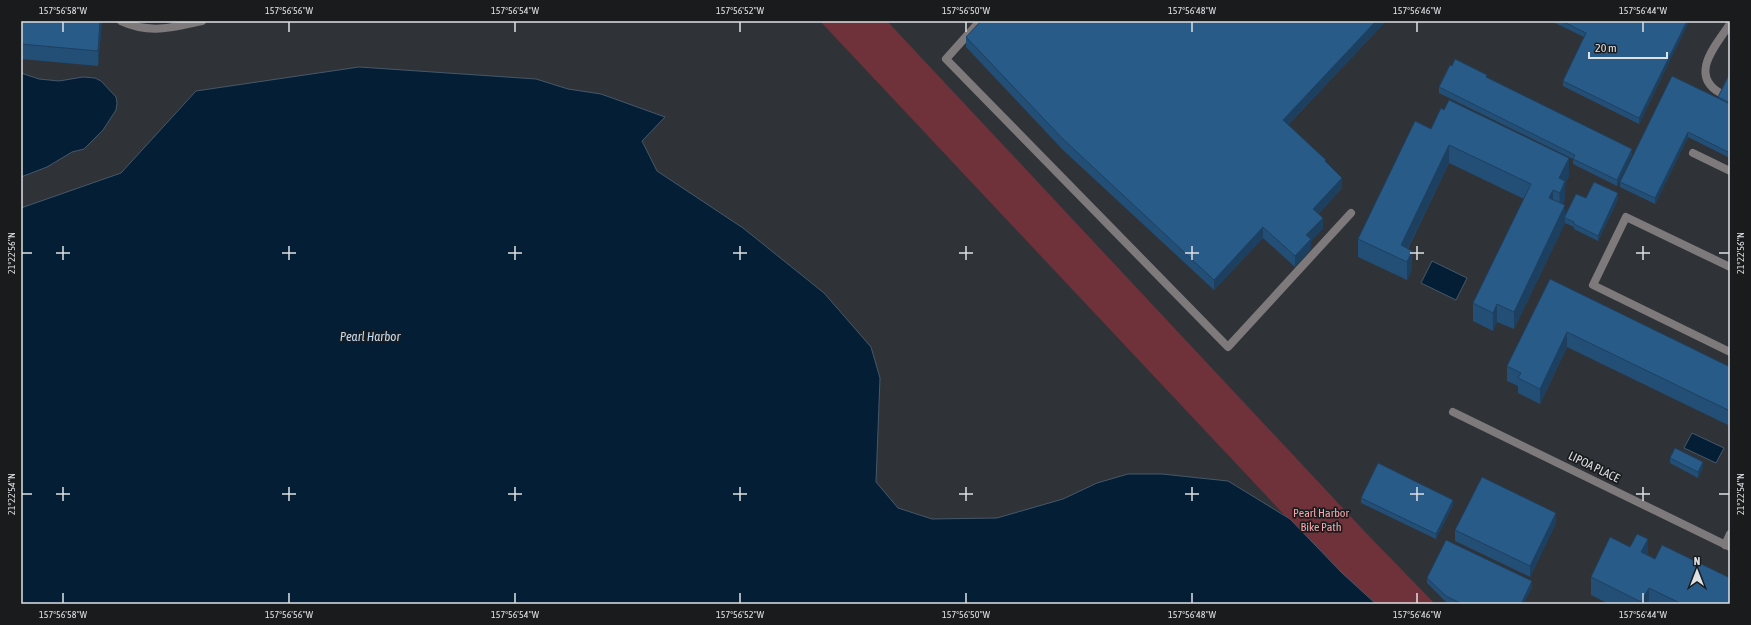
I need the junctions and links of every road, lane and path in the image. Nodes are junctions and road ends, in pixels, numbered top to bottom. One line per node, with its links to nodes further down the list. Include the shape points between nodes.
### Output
1 (120, 21): 2 (street, via 132,26 166,30)
2 (202, 21)
3 (980, 21): 8 (street, via 946,59 1228,347)
4 (1730, 24): 5 (street, via 1708,56 1705,67 1710,85)
5 (1722, 94)
6 (1693, 153): 7 (street)
7 (1730, 170)
8 (1351, 213)
9 (1730, 267): 10 (street, via 1626,217 1593,285)
10 (1730, 352)
11 (1453, 412): 13 (street, LIPOA PLACE)
12 (1730, 534): 13 (street, LIPOA PLACE)
13 (1728, 546)

